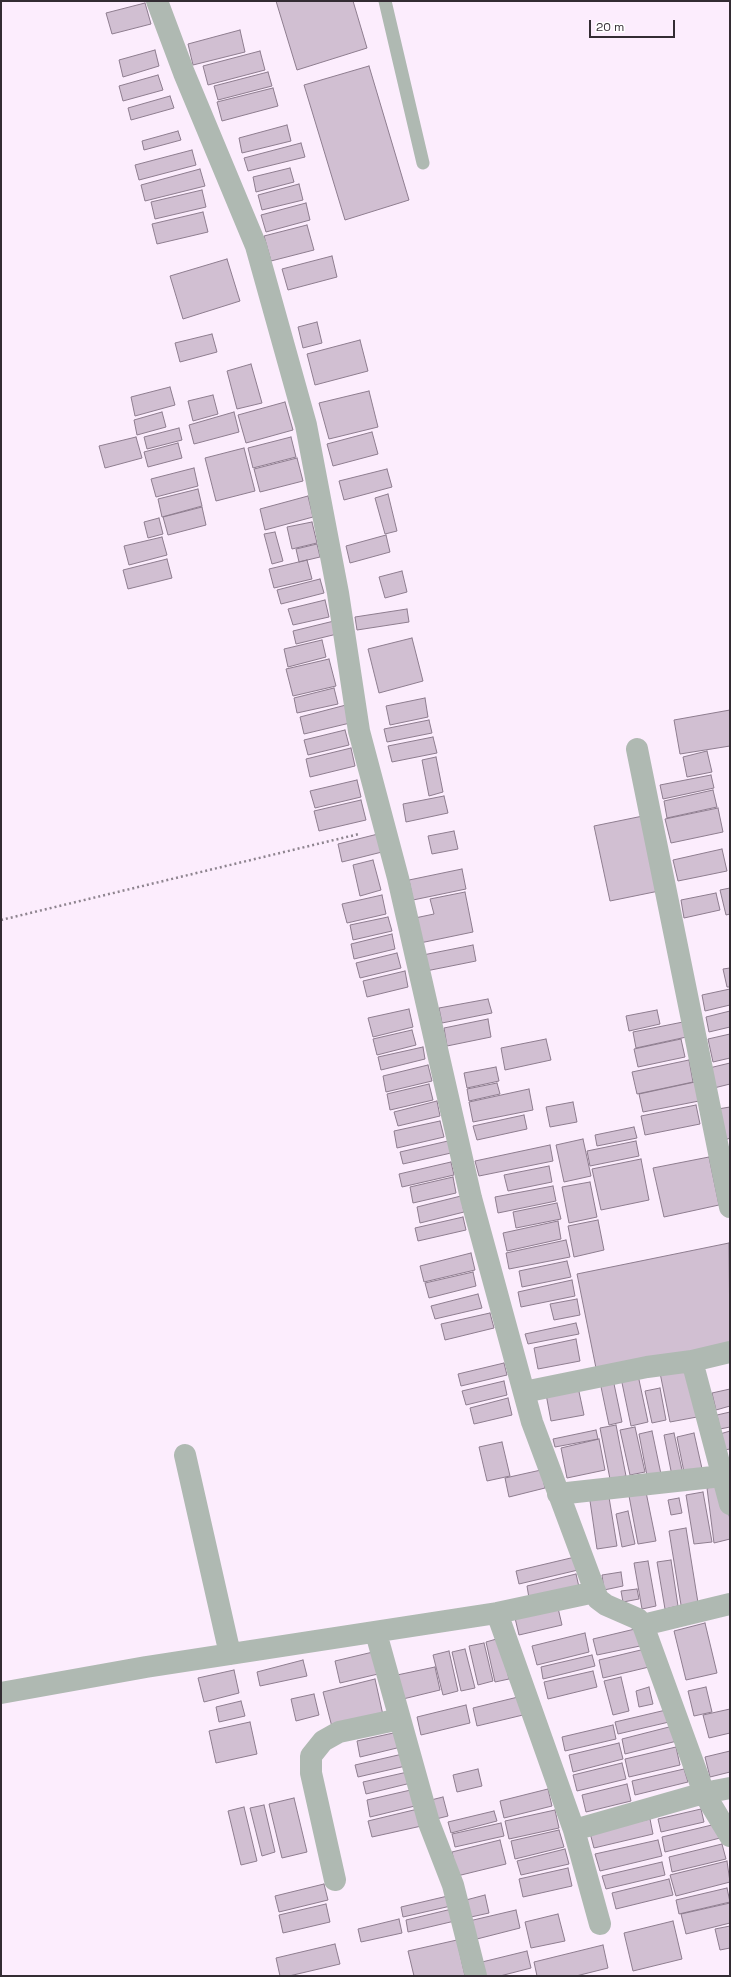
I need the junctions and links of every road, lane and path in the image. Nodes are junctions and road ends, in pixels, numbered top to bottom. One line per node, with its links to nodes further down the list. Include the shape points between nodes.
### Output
1 (156, 1): 5 (street, via 256,246 306,425 338,593 359,731)
2 (385, 1): 3 (lane)
3 (423, 162)
4 (638, 748): 7 (street)
5 (385, 828): 6 (path); 10 (street, via 471,1198)
6 (1, 920)
7 (730, 1207)
8 (730, 1352): 9 (street)
9 (692, 1361): 10 (street, via 647,1367); 12 (street)
10 (524, 1392): 13 (street)
11 (185, 1455): 20 (street)
12 (722, 1476): 13 (street); 14 (street)
13 (558, 1494): 15 (street)
14 (730, 1504)
15 (594, 1592): 17 (street); 18 (street, via 606,1605 638,1619)
16 (730, 1604): 18 (street)
17 (497, 1613): 19 (street); 25 (street)
18 (643, 1625): 24 (street)
19 (376, 1633): 20 (street); 22 (street)
20 (230, 1654): 21 (street)
21 (1, 1693)
22 (400, 1719): 27 (street, via 339,1732 323,1741 311,1756 311,1773); 29 (street, via 428,1823 453,1885)
23 (730, 1788): 24 (street)
24 (704, 1793): 25 (street); 26 (street)
25 (574, 1830): 28 (street)
26 (730, 1836)
27 (335, 1880)
28 (600, 1924)
29 (476, 1976)

